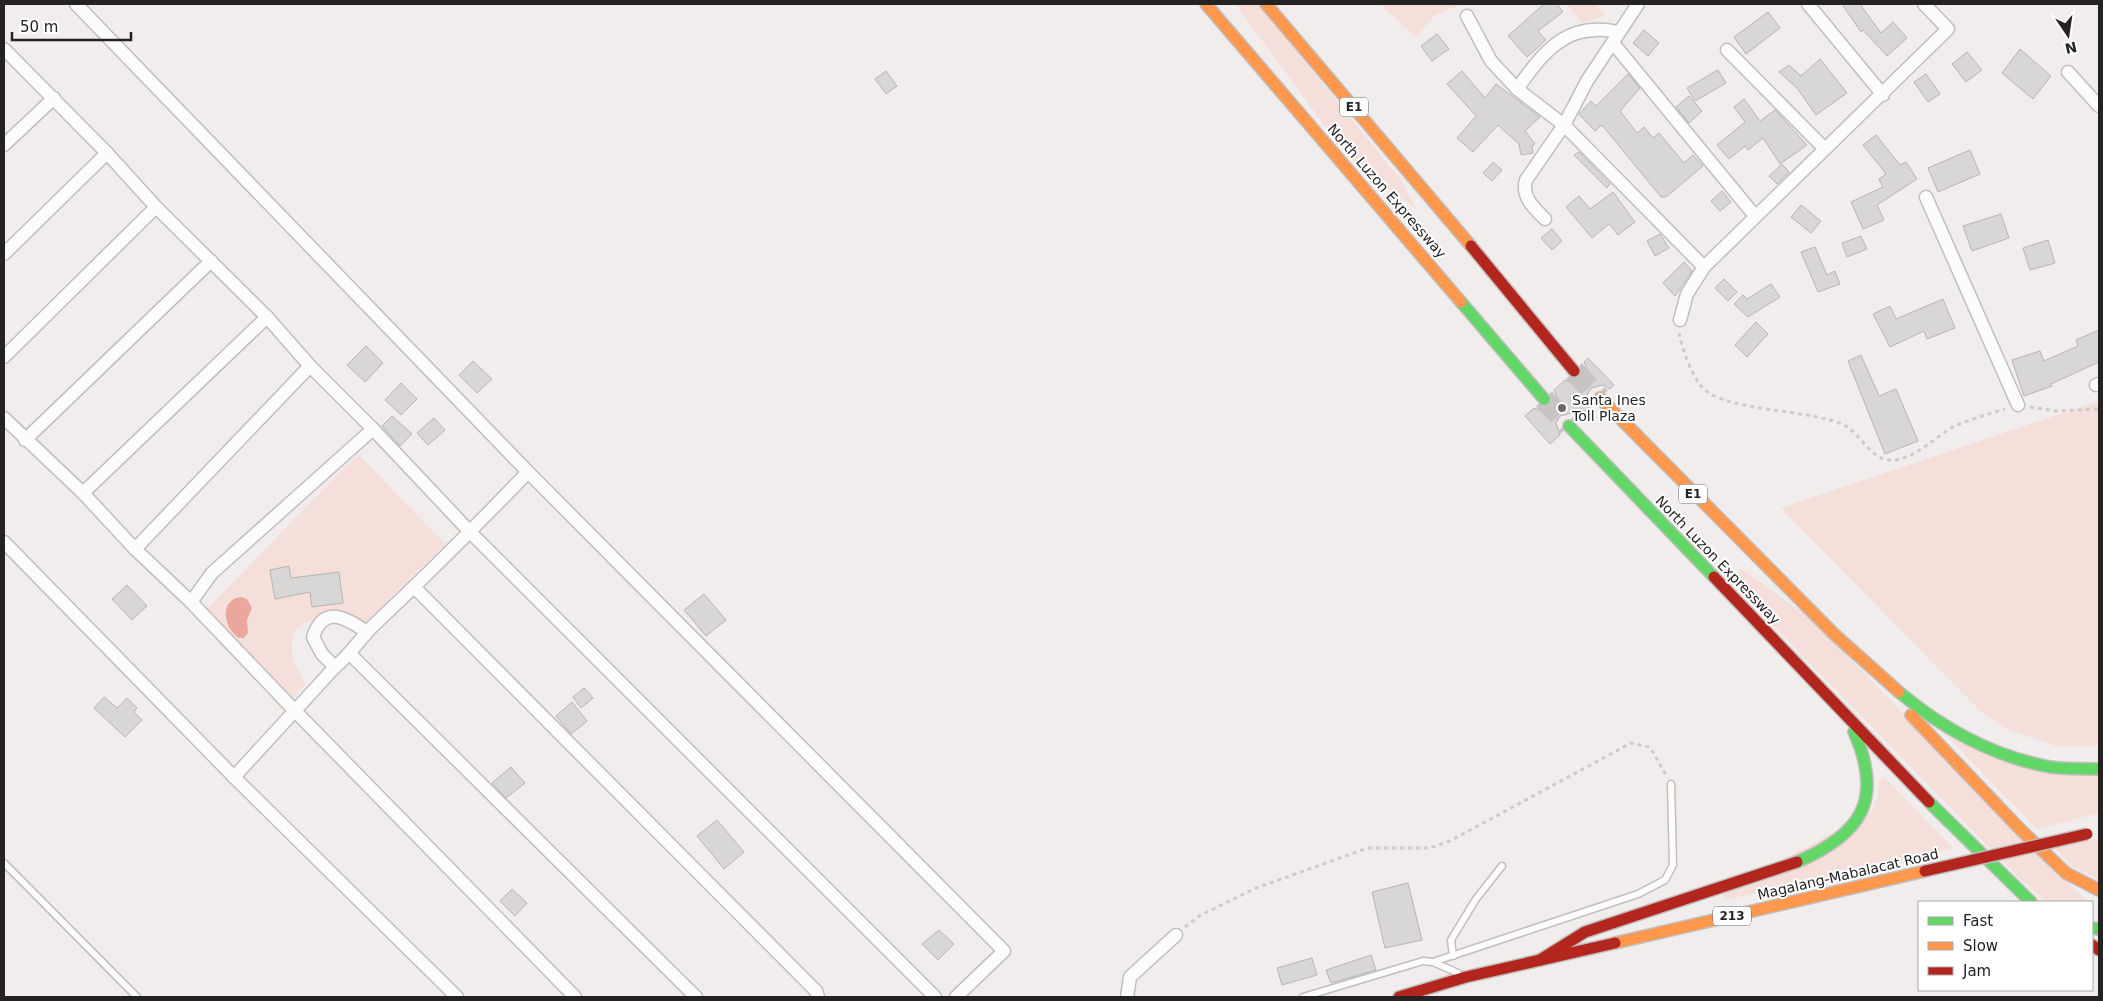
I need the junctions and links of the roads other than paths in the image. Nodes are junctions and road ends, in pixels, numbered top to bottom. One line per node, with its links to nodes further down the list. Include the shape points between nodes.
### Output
1 (76, 4): 39 (street)
2 (1206, 4): 33 (main road, North Luzon Expressway)
3 (1266, 4): 31 (main road, North Luzon Expressway / E1)
4 (1638, 4): 8 (street)
5 (1808, 4): 13 (street)
6 (1924, 4): 13 (street, via 1948,29)
7 (1467, 16): 12 (street, via 1491,61)
8 (1616, 38): 12 (street, via 1592,29 1571,34 1551,46); 16 (street, via 1587,81); 22 (street)
9 (4, 49): 14 (street)
10 (1727, 50): 18 (street)
11 (2068, 72): 15 (street)
12 (1517, 89): 16 (street)
13 (1883, 95): 18 (street)
14 (54, 98): 17 (street); 19 (street)
15 (2099, 106)
16 (1564, 124): 23 (street, via 1526,180 1524,188 1526,196); 26 (street)
17 (4, 145)
18 (1824, 148): 22 (street)
19 (107, 153): 21 (street); 24 (street)
20 (1926, 197): 34 (street)
21 (156, 207): 25 (street); 29 (street)
22 (1755, 216): 26 (street)
23 (1545, 219)
24 (4, 254)
25 (211, 261): 27 (street); 38 (street)
26 (1704, 267): 28 (street, via 1687,294)
27 (267, 317): 30 (street); 40 (street)
28 (1680, 320)
29 (4, 357)
30 (310, 366): 37 (street); 43 (street)
31 (1574, 371)
32 (1600, 398): 48 (main road, North Luzon Expressway / E1)
33 (1544, 399)
34 (2018, 405)
35 (4, 418): 38 (street)
36 (1569, 426): 51 (main road, North Luzon Expressway)
37 (373, 428): 41 (street); 45 (street, via 212,573)
38 (25, 440): 40 (street)
39 (528, 472): 41 (street); 71 (street, via 1004,951)
40 (83, 493): 43 (street)
41 (470, 532): 44 (street); 70 (street)
42 (4, 542): 53 (street)
43 (135, 548): 45 (street)
44 (414, 587): 46 (street); 69 (street, via 816,991)
45 (191, 602): 50 (street)
46 (367, 632): 47 (street); 49 (street, via 337,616 321,622 313,637 322,654)
47 (350, 654): 49 (street); 68 (street)
48 (1856, 654): 52 (main road, via 1929,717 1980,746 2038,764); 58 (main road, via 2020,829 2066,873)
49 (335, 667): 50 (street)
50 (296, 712): 53 (street); 67 (street)
51 (1845, 715): 59 (main road, North Luzon Expressway); 62 (main road, via 1863,751 1869,786 1863,810 1841,839 1810,857 1585,932)
52 (2099, 769)
53 (234, 777): 66 (street)
54 (1671, 784): 61 (lane, via 1673,866 1665,880 1638,894)
55 (2099, 831): 62 (main road, Magalang-Mabalacat Road / 213, bridge)
56 (4, 863): 65 (lane)
57 (1502, 866): 61 (lane, via 1450,940)
58 (2099, 890)
59 (2030, 901)
60 (1176, 935): 72 (street, via 1130,977)
61 (1453, 956): 63 (lane)
62 (1540, 960): 64 (main road, Magalang-Mabalacat Road / 213)
63 (1433, 962): 64 (lane); 73 (lane, via 1411,963)
64 (1466, 977): 74 (main road, Magalang-Mabalacat Road / 213)
65 (137, 997)
66 (457, 997)
67 (575, 997)
68 (696, 997)
69 (818, 997)
70 (934, 997)
71 (956, 997)
72 (1127, 997)
73 (1303, 997)
74 (1399, 997)

